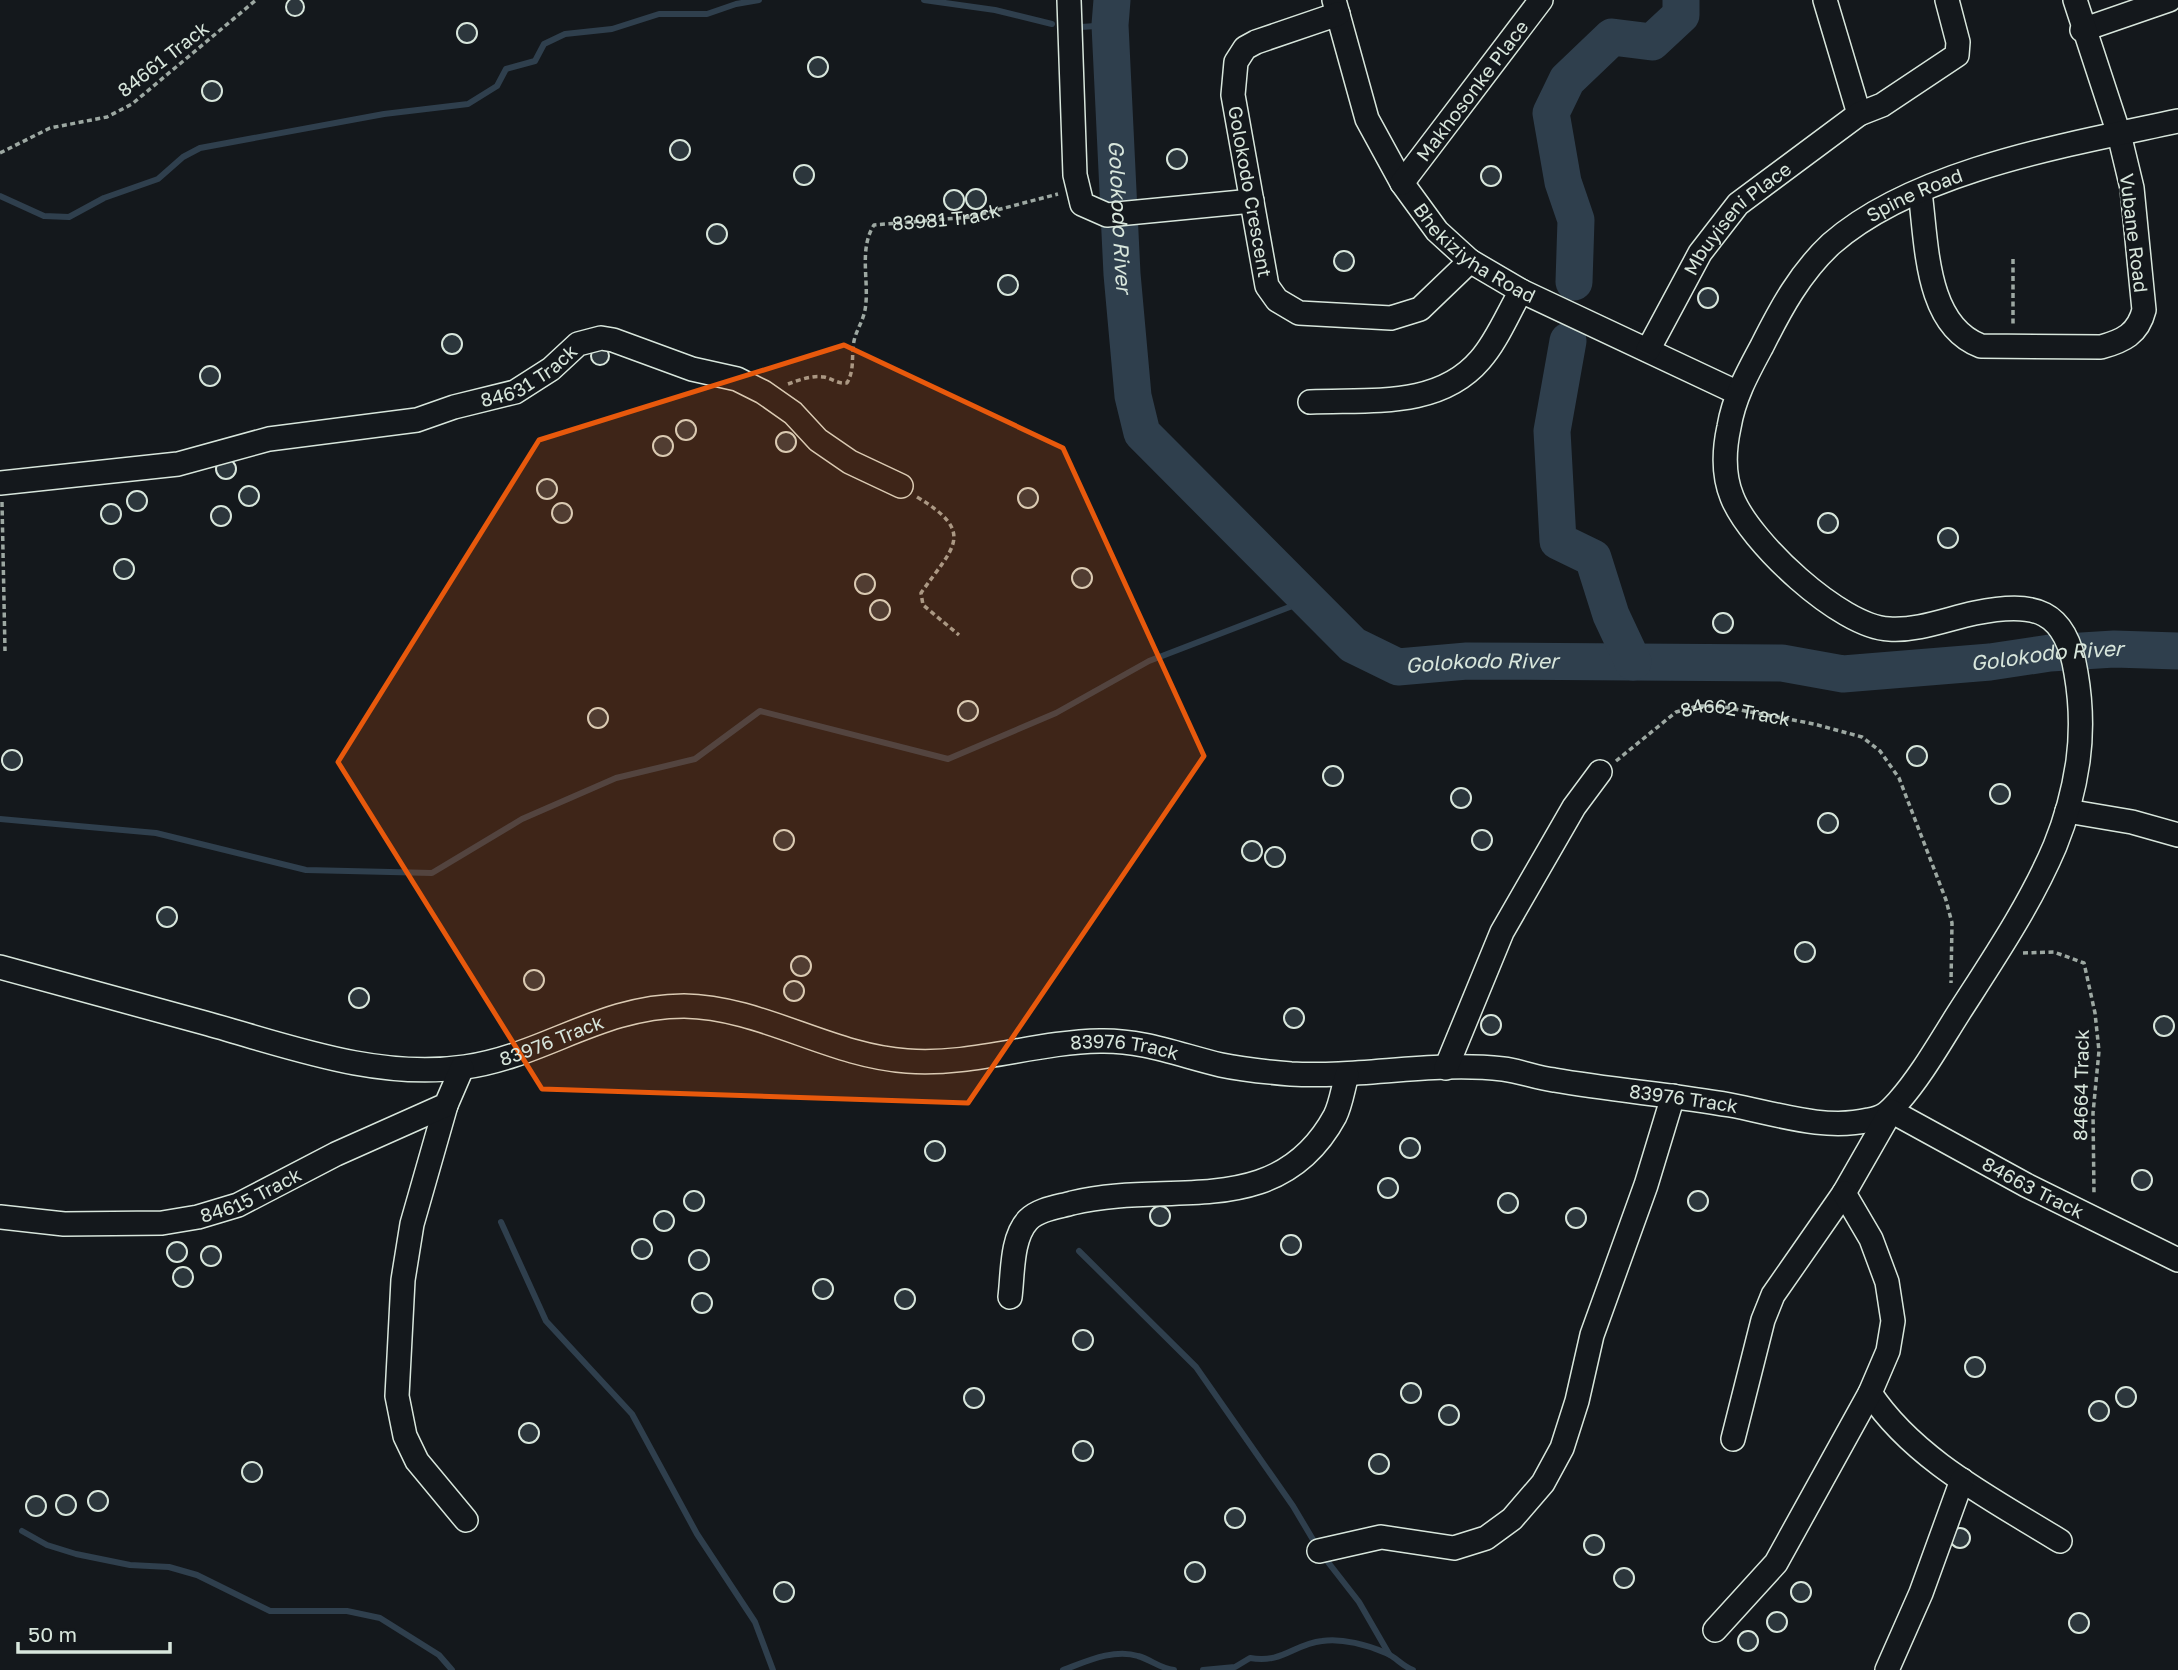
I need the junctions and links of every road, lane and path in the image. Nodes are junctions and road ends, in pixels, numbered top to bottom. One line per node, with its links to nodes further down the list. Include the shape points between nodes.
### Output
1 (256, 0): 13 (path, 84661 Track, via 132,104 107,117 50,128)
2 (1069, 0): 15 (street)
3 (1541, 0): 14 (street, Makhosonke Place)
4 (1825, 0): 10 (street)
5 (1947, 0): 10 (street, Mbuyiseni Place, via 1958,42 1956,55 1882,105)
6 (2075, 0): 9 (street, Vubane Road)
7 (2169, 0): 9 (street)
8 (1336, 7): 14 (street, Bhekiziyha Road, via 1367,119); 17 (street, Golokodo Crescent, via 1245,48 1236,62 1233,95)
9 (2082, 30): 12 (street, Vubane Road)
10 (1859, 114): 22 (street, Mbuyiseni Place, via 1738,204 1700,253)
11 (2178, 121): 12 (street, Spine Road)
12 (2119, 134): 16 (street, Spine Road, via 1980,168); 21 (street, Vubane Road, via 2132,188 2144,310 2137,328 2118,342 2101,347)
13 (0, 153)
14 (1402, 183): 19 (street, Bhekiziyha Road, via 1437,231)
15 (1077, 188): 17 (street, via 1082,204 1107,215); 23 (path, 83981 Track, via 970,217 874,225 865,258 865,310 847,383 816,376)
16 (1920, 192): 21 (street, Vubane Road, via 1938,297 1958,335 1981,346); 24 (street, Spine Road, via 1836,240 1803,274)
17 (1252, 201): 19 (street, Golokodo Crescent, via 1267,286 1277,300 1299,313 1405,315 1436,296)
18 (2013, 259): 21 (path)
19 (1470, 261): 20 (street, Bhekiziyha Road)
20 (1521, 291): 22 (street, Bhekiziyha Road); 25 (street, via 1481,359 1455,383 1419,397)
21 (2013, 347)
22 (1648, 351): 24 (street, Bhekiziyha Road)
23 (763, 391): 26 (street, 84631 Track, via 601,338 578,344 551,369 515,392 417,420 269,439 178,464); 27 (street, 84631 Track, via 793,413 818,440 850,462)
24 (1738, 393): 31 (street, via 1725,452 1727,484 1735,506 1759,541 1785,567 1852,619 1894,630 1983,611 2026,608 2064,627 2075,664 2081,712 2078,763)
25 (1310, 402)
26 (1, 483): 29 (path)
27 (901, 486): 28 (path, via 930,504 957,533 922,593 923,605)
28 (959, 635)
29 (5, 651)
30 (1600, 772): 35 (path, 84662 Track, via 1676,712 1698,706 1862,737 1880,751 1899,778 1946,900 1952,923); 37 (street, via 1574,807 1502,932)
31 (2067, 811): 32 (street); 33 (street, via 2054,849)
32 (2178, 835)
33 (1994, 958): 41 (street, via 1929,1061); 44 (path, 84664 Track, via 2054,952 2084,963 2099,1051 2093,1113)
34 (0, 967): 36 (street, 83976 Track, via 338,1061)
35 (1950, 987)
36 (462, 1068): 38 (street, 83976 Track, via 524,1053 586,1024 651,1007 699,1006 840,1047 914,1062 976,1059 1083,1041 1124,1041 1159,1046 1228,1067); 40 (street)
37 (1446, 1068): 38 (street, 83976 Track); 39 (street, 83976 Track, via 1506,1069)
38 (1347, 1075): 46 (street, via 1336,1114 1321,1136 1270,1180 1214,1192 1091,1198 1035,1214 1025,1224 1017,1245)
39 (1673, 1096): 41 (street, 83976 Track, via 1804,1121 1860,1122); 52 (street, via 1592,1335 1566,1436 1543,1483 1512,1519 1486,1538 1454,1548 1381,1537)
40 (446, 1105): 43 (street, 84615 Track, via 336,1153 239,1205 198,1217 163,1223 64,1224); 50 (street, via 412,1224 403,1280 397,1396 405,1436 417,1461)
41 (1891, 1111): 42 (street); 44 (street, 84663 Track)
42 (1844, 1193): 47 (street, via 1871,1239 1893,1321 1888,1351); 48 (street, via 1773,1296)
43 (0, 1217)
44 (2094, 1218): 45 (street, 84663 Track)
45 (2178, 1260)
46 (1010, 1297)
47 (1870, 1393): 49 (street, via 1899,1431); 53 (street, via 1776,1563)
48 (1733, 1439)
49 (1962, 1480): 51 (street); 54 (street)
50 (466, 1521)
51 (2060, 1541)
52 (1319, 1550)
53 (1715, 1630)
54 (1887, 1670)

